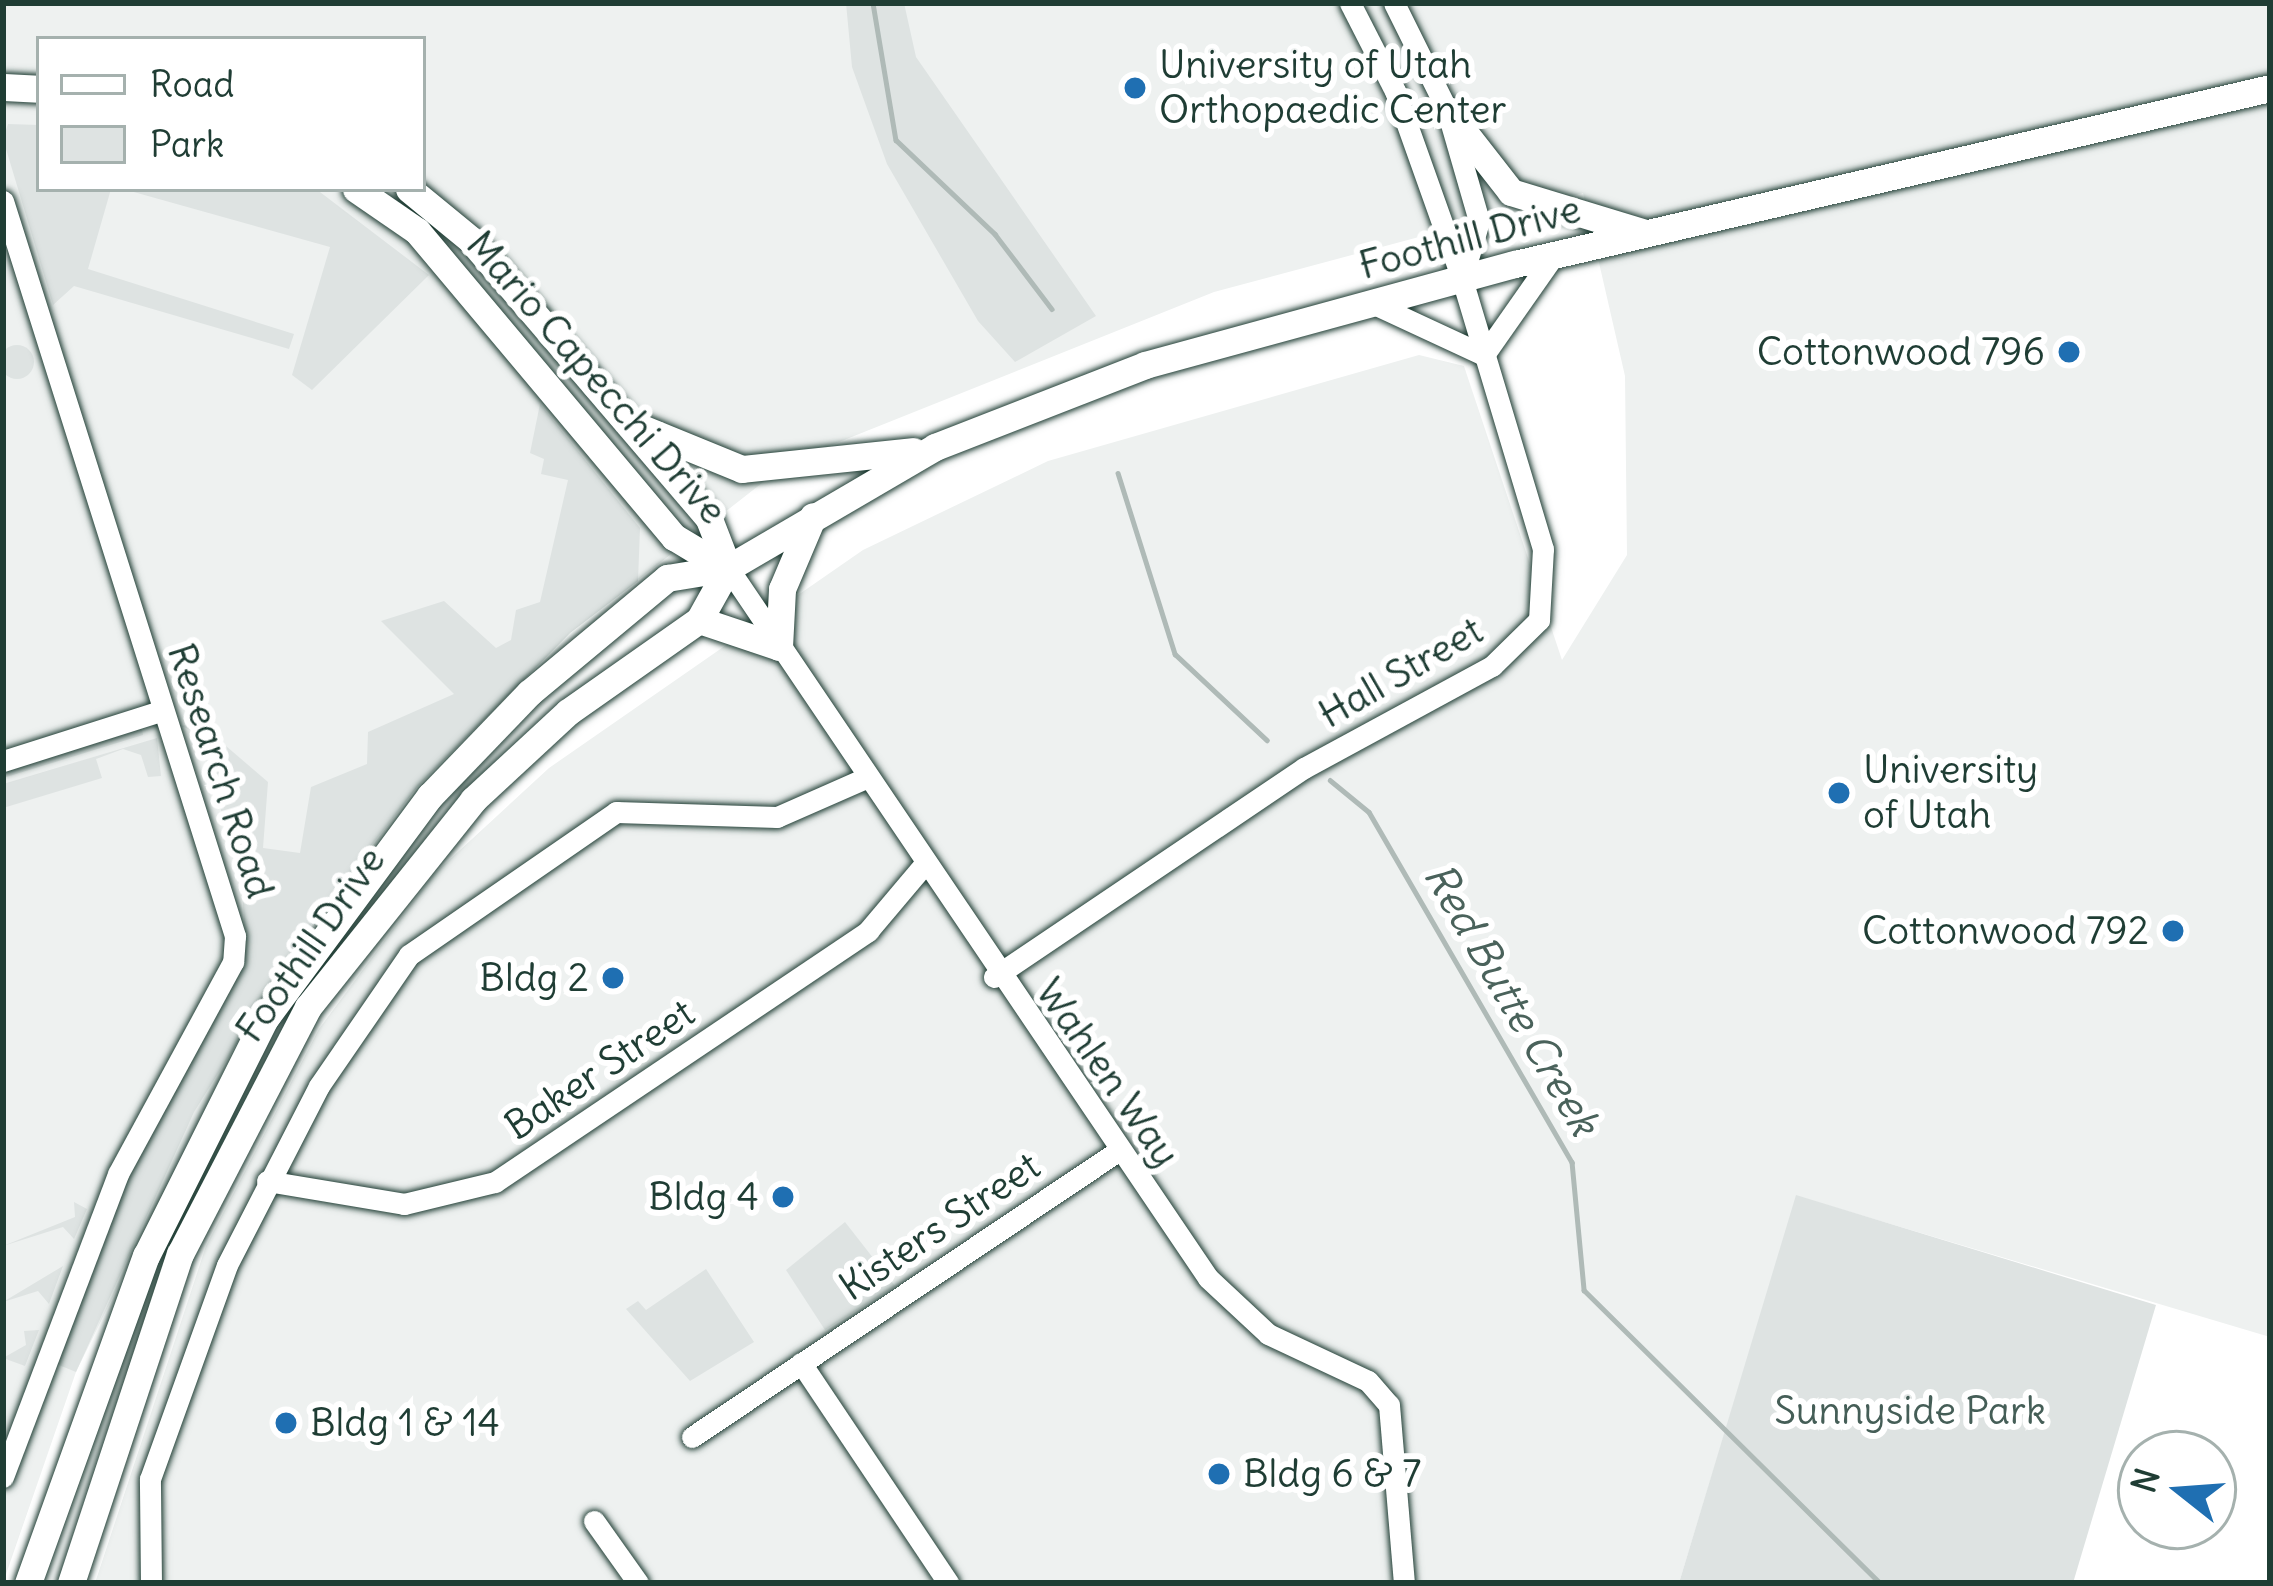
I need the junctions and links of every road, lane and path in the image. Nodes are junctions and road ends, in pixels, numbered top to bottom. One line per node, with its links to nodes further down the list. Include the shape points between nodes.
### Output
1 (1350, 3): 12 (street, Hall Street, via 1405,114)
2 (1394, 3): 6 (street)
3 (3, 87): 5 (main road)
4 (2270, 88): 10 (main road, Foothill Drive)
5 (36, 89)
6 (1447, 110): 10 (main road, via 1511,192); 12 (street, via 1479,221)
7 (360, 192): 18 (main road, Mario Capecchi Drive, via 416,231 674,537)
8 (413, 192): 15 (main road, Mario Capecchi Drive, via 471,239)
9 (3, 202): 21 (street, Research Road)
10 (1646, 233): 11 (main road, Foothill Drive)
11 (1554, 255): 12 (main road, Foothill Drive); 14 (street)
12 (1462, 279): 13 (main road, Foothill Drive); 14 (street, Hall Street)
13 (1374, 304): 14 (street); 16 (main road, Foothill Drive, via 1145,365)
14 (1484, 355): 25 (street, Hall Street, via 1547,567 1532,632 1492,666 1304,768)
15 (578, 370): 16 (main road, via 646,434 742,470); 18 (main road, Mario Capecchi Drive, via 709,519)
16 (935, 447): 17 (main road, Foothill Drive)
17 (813, 516): 18 (main road, Foothill Drive); 20 (main road, via 782,589)
18 (728, 568): 19 (main road, Foothill Drive); 20 (street, Wahlen Way); 32 (main road, Foothill Drive, via 667,578 529,693 324,929 192,1152 79,1437)
19 (699, 620): 20 (main road); 33 (main road, Foothill Drive, via 524,748 359,933 218,1168)
20 (779, 647): 23 (street, Wahlen Way)
21 (161, 711): 22 (street); 30 (street, Research Road, via 235,936 233,962 118,1174)
22 (3, 761)
23 (868, 777): 24 (street, Wahlen Way); 27 (street, via 777,817 658,806 584,829 409,955)
24 (922, 867): 25 (street, Wahlen Way); 27 (street, Baker Street, via 868,931 495,1182 404,1204)
25 (994, 977): 26 (street, Wahlen Way)
26 (1118, 1150): 28 (street, Kisters Street); 37 (street, Wahlen Way, via 1234,1306 1389,1405)
27 (267, 1181): 34 (street, via 150,1479)
28 (801, 1364): 29 (street, Kisters Street); 36 (street)
29 (692, 1437)
30 (3, 1477)
31 (594, 1521): 35 (street)
32 (35, 1579)
33 (71, 1583)
34 (151, 1583)
35 (638, 1583)
36 (948, 1583)
37 (1404, 1583)

